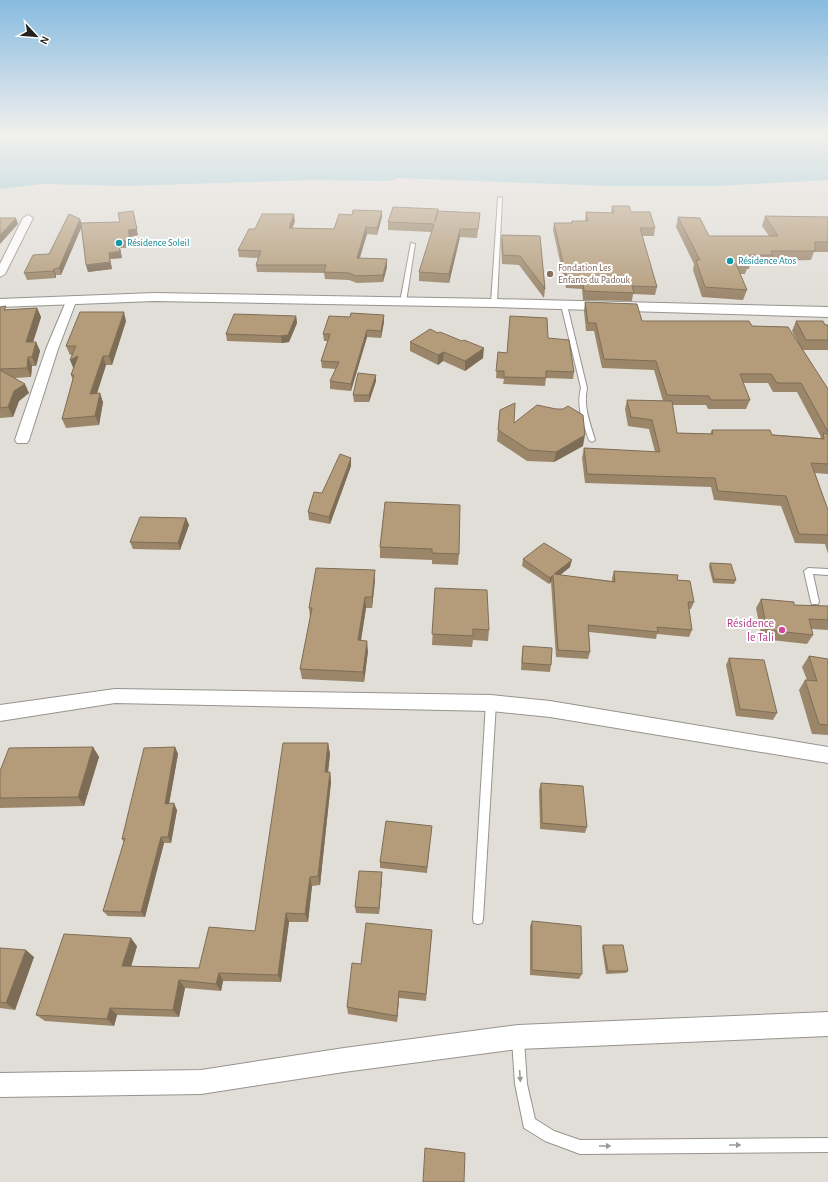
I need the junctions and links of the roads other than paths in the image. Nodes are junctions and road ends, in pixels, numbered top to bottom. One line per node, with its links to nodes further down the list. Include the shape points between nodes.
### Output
1 (500, 198): 8 (lane)
2 (28, 218): 4 (street)
3 (412, 244): 6 (lane)
4 (0, 274)
5 (72, 299): 6 (main road, via 154,297); 7 (main road); 11 (street, via 52,349)
6 (403, 302): 8 (main road)
7 (0, 303)
8 (494, 303): 9 (main road)
9 (564, 305): 10 (main road); 12 (lane, via 584,388 581,394 582,409)
10 (828, 312)
11 (22, 440)
12 (592, 440)
13 (828, 572): 14 (lane, via 808,571)
14 (816, 602)
15 (491, 703): 16 (street, via 115,696 81,700 42,709); 17 (street, via 550,709); 18 (lane)
16 (0, 713)
17 (828, 754)
18 (478, 919)
19 (828, 1024): 20 (street)
20 (518, 1037): 21 (street, via 201,1082); 22 (lane, one-way to 22, via 521,1084 529,1123 550,1136 580,1147)
21 (0, 1085)
22 (828, 1145)

